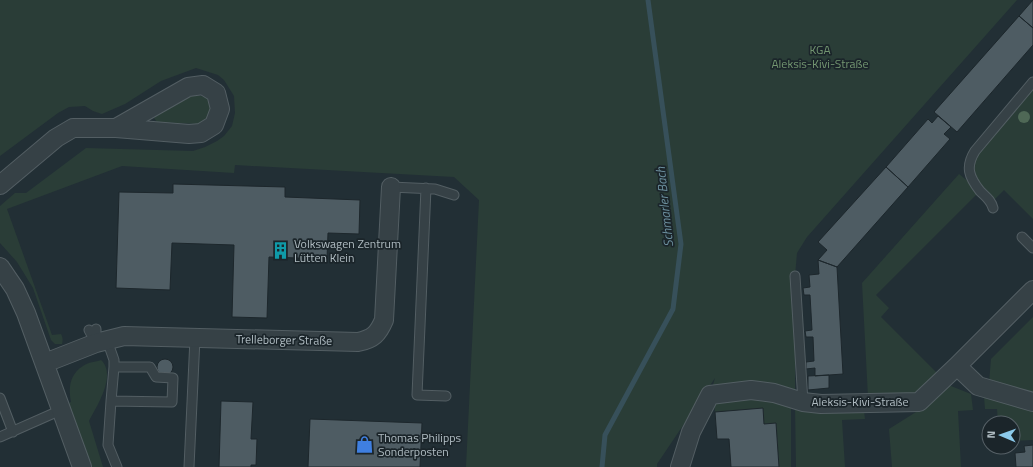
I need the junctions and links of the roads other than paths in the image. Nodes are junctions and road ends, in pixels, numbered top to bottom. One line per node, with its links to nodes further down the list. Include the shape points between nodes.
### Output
1 (1033, 82): 7 (lane, via 970,160 968,168 971,177)
2 (116, 128): 2 (street, via 201,133 214,125 220,109 216,94 203,85 188,87); 3 (street, via 73,128 56,138)
3 (0, 185)
4 (391, 187): 5 (lane); 13 (street, Trelleborger Straße, via 384,320 380,331 373,337 358,342)
5 (426, 188): 6 (lane); 18 (lane, via 417,395)
6 (454, 195)
7 (994, 208)
8 (1022, 237): 9 (lane)
9 (1033, 248)
10 (0, 267): 15 (street, via 15,289)
11 (795, 276): 21 (lane)
12 (1033, 290): 16 (street, Aleksis-Kivi-Straße)
13 (196, 334): 14 (street, Trelleborger Straße); 28 (lane)
14 (97, 336): 15 (street, Trelleborger Straße); 17 (lane, via 114,360)
15 (45, 363): 23 (street)
16 (957, 366): 21 (street, Aleksis-Kivi-Straße, via 919,402); 22 (street, via 978,386)
17 (114, 367): 20 (lane); 20 (lane, via 150,367 156,378 173,378 172,402)
18 (446, 396)
19 (0, 398): 24 (lane)
20 (111, 401): 27 (lane, via 108,445)
21 (803, 402): 29 (street, Aleksis-Kivi-Straße, via 774,393 751,390 710,395 691,432)
22 (1033, 402)
23 (61, 410): 24 (lane); 26 (street)
24 (14, 432): 25 (lane)
25 (0, 437)
26 (82, 467)
27 (117, 467)
28 (189, 467)
29 (680, 467)

